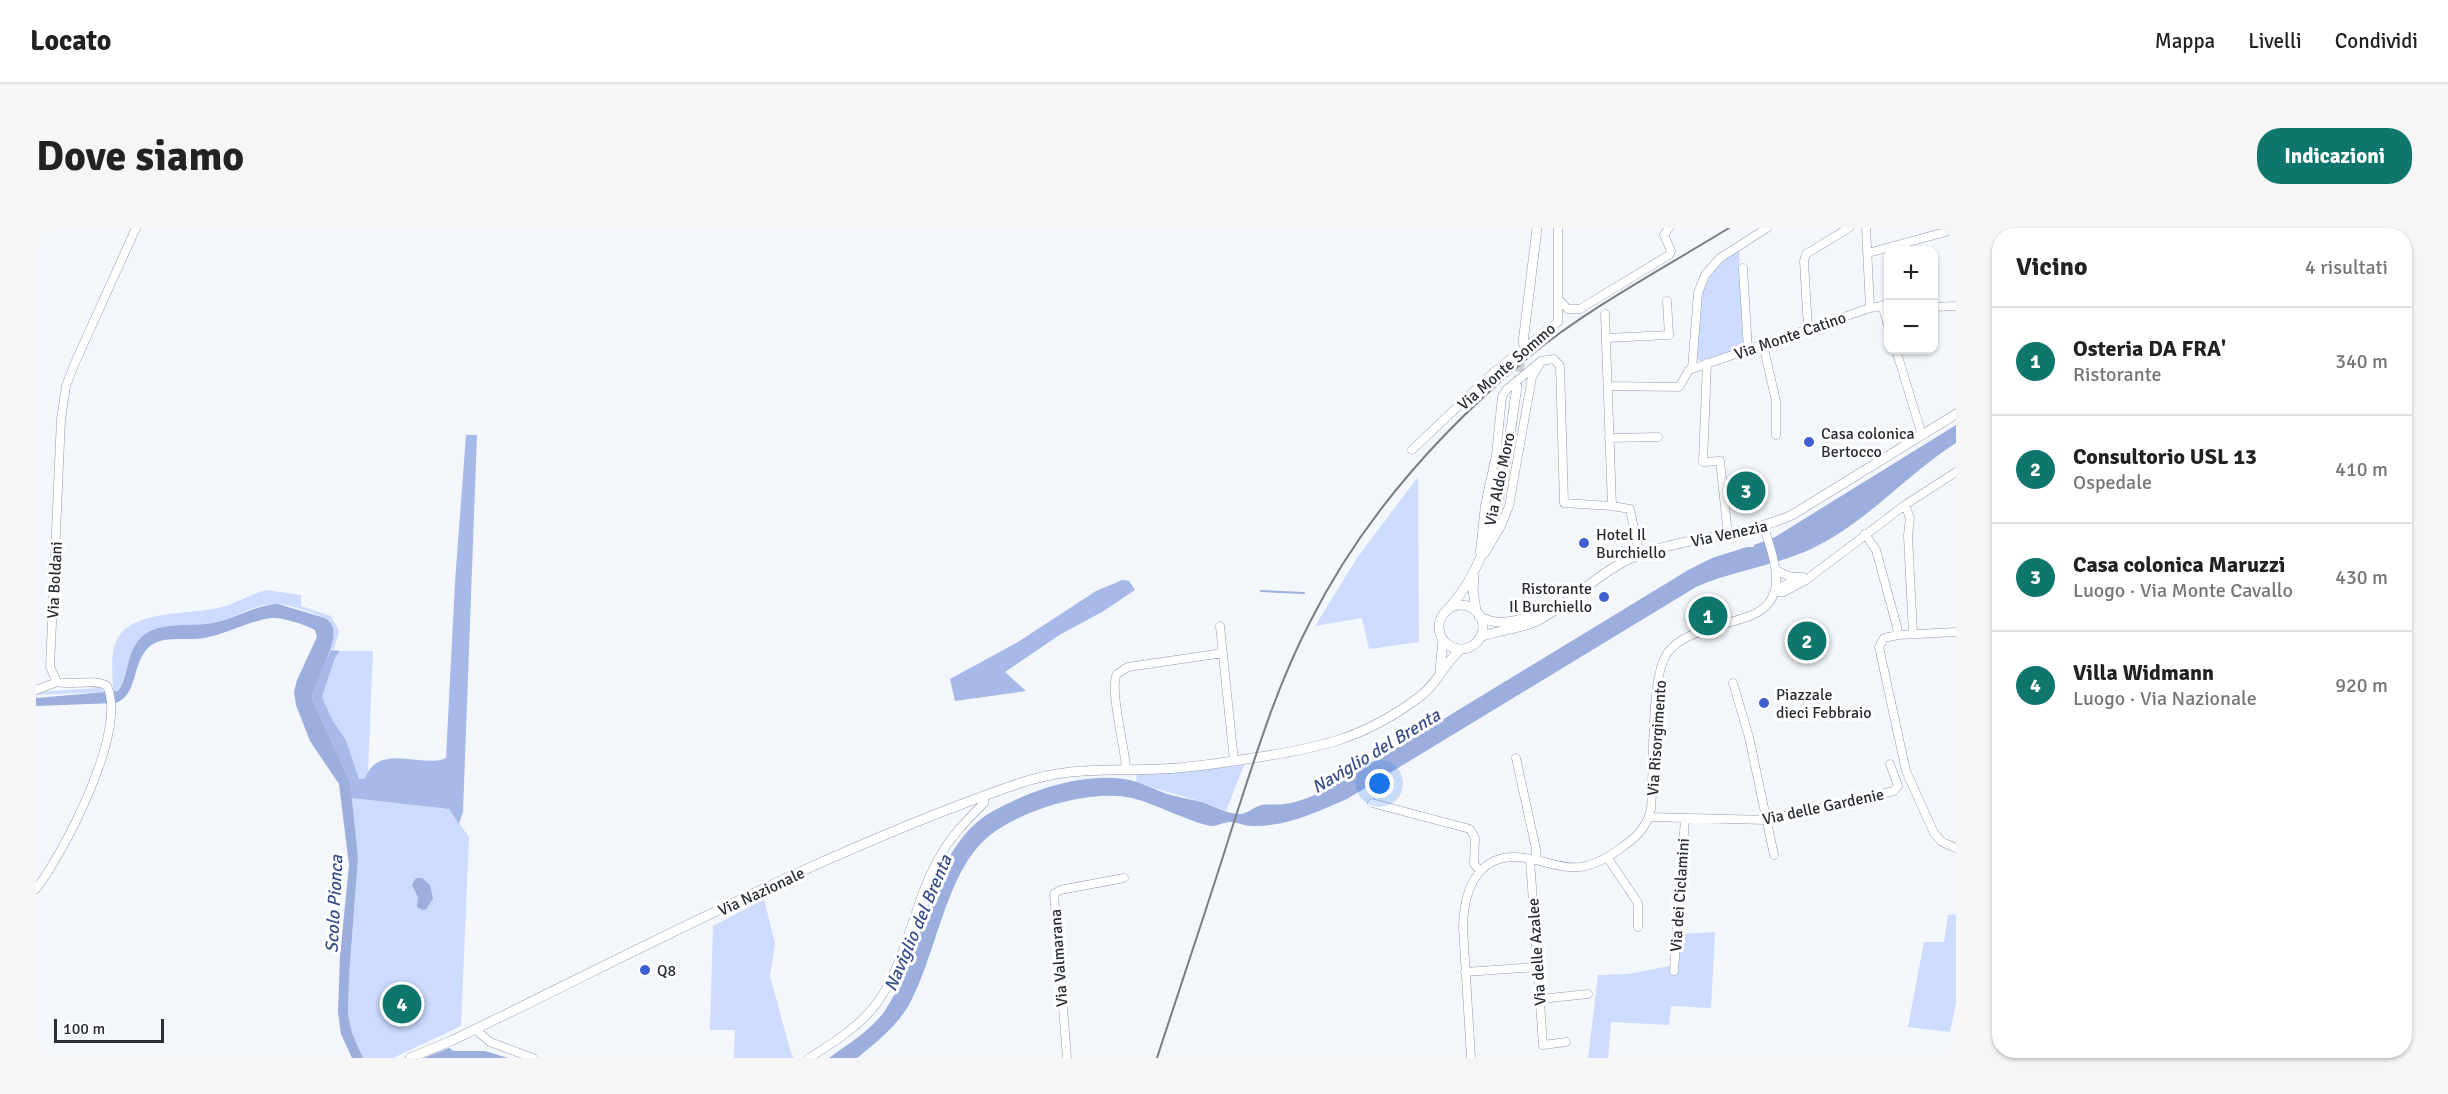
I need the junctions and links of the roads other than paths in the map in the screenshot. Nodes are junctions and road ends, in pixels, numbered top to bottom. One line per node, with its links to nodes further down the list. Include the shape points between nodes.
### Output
1 (136, 228): 58 (street, Via Boldani, via 66,386 50,667)
2 (1537, 228): 20 (main road)
3 (1558, 228): 11 (street, Via Monte Sommo)
4 (1669, 228): 11 (street, via 1664,236 1669,255 1584,308 1572,310)
5 (1767, 228): 26 (street, via 1709,269 1699,289)
6 (1849, 228): 18 (street, via 1806,254)
7 (1866, 228): 9 (street)
8 (1956, 230): 9 (street)
9 (1868, 253): 16 (street)
10 (1743, 267): 22 (street)
11 (1559, 300): 34 (street, Via Monte Sommo, via 1558,322 1495,371)
12 (1667, 302): 19 (street, via 1668,335)
13 (1884, 305): 16 (street, Via Monte Catino)
14 (1956, 306): 15 (street)
15 (1938, 307)
16 (1870, 308): 18 (street, Via Monte Catino)
17 (1605, 314): 19 (street)
18 (1808, 329): 21 (street, Via Monte Catino)
19 (1606, 338): 27 (street)
20 (1523, 343)
21 (1763, 345): 22 (street, Via Monte Catino); 30 (street, via 1777,406)
22 (1748, 350): 25 (street, Via Monte Catino)
23 (1897, 354): 31 (street)
24 (1547, 359): 37 (street, Via Monte Sommo, via 1557,360 1560,366 1564,503); 42 (street, Via Monte Sommo, via 1532,377 1509,506); 42 (street, Via Monte Sommo, via 1502,397)
25 (1707, 363): 26 (street, Via Monte Catino); 40 (street, via 1703,462 1720,461)
26 (1692, 369): 27 (street, Via Monte Catino, via 1685,373 1679,387)
27 (1608, 386): 33 (street)
28 (1517, 387): 42 (main road, Via Aldo Moro, via 1503,473)
29 (1956, 414): 31 (main road, Via Venezia)
30 (1776, 435)
31 (1922, 435): 38 (main road, Via Venezia)
32 (1658, 437): 33 (street)
33 (1609, 438): 37 (street)
34 (1412, 450)
35 (1956, 472): 36 (street)
36 (1905, 505): 39 (street); 51 (street, via 1910,518)
37 (1612, 506): 41 (street, via 1630,509)
38 (1765, 532): 40 (main road, Via Venezia); 43 (street)
39 (1865, 534): 44 (street); 52 (street, via 1876,550)
40 (1728, 535): 41 (main road, Via Venezia)
41 (1639, 554): 46 (main road, Via Venezia)
42 (1478, 565): 47 (main road, Via Aldo Moro); 48 (main road, Via Aldo Moro, via 1473,590)
43 (1775, 568): 44 (street, via 1792,577); 45 (street)
44 (1813, 573): 45 (street)
45 (1775, 590): 67 (street, Via Risorgimento, via 1758,612 1686,638 1666,655 1656,704)
46 (1560, 605): 48 (main road, Via Venezia, via 1511,622 1493,622); 53 (main road, Via Venezia, via 1531,623)
47 (1449, 608): 48 (main road, via 1463,605); 54 (main road, via 1439,622)
48 (1478, 613): 53 (main road, via 1483,626)
49 (1220, 626): 56 (street)
50 (1956, 632): 51 (street)
51 (1913, 634): 52 (street)
52 (1898, 635): 70 (street, via 1884,638 1879,647 1906,771 1934,833)
53 (1480, 637): 55 (main road, via 1473,645)
54 (1443, 640): 55 (main road); 57 (main road)
55 (1461, 649): 57 (main road)
56 (1223, 653): 62 (street); 64 (street, via 1128,668 1117,674 1113,687)
57 (1440, 672): 62 (main road, Via Nazionale, via 1418,698 1361,732 1326,745)
58 (57, 682): 60 (street); 76 (street, via 98,682 109,689 108,735 102,762 63,846)
59 (1733, 683): 69 (street)
60 (36, 690)
61 (1516, 758): 73 (street, via 1536,849)
62 (1234, 761): 64 (main road, Via Nazionale, via 1173,768)
63 (1890, 764): 69 (street, Via delle Gardenie, via 1898,786 1894,791)
64 (1126, 768): 65 (main road, Via Nazionale, via 1049,775)
65 (984, 798): 84 (main road, Via Nazionale, via 804,870); 88 (street, via 984,803 951,838 940,856 902,954 876,1004 859,1022)
66 (1372, 803): 74 (street, via 1470,829 1475,838 1474,864)
67 (1649, 817): 68 (street, Via delle Gardenie); 72 (street, Via Risorgimento, via 1631,841)
68 (1685, 819): 69 (street, Via delle Gardenie); 80 (street, Via dei Ciclamini)
69 (1767, 820): 71 (street)
70 (1956, 848)
71 (1774, 855)
72 (1607, 857): 73 (street, Via Risorgimento, via 1578,867); 78 (street, via 1638,903)
73 (1533, 859): 74 (street, Via Risorgimento, via 1501,857); 79 (street, Via delle Azalee)
74 (1480, 871): 81 (street, via 1471,885 1464,910)
75 (1124, 878): 89 (street, Via Valmarana, via 1054,894)
76 (39, 879): 77 (street)
77 (36, 889)
78 (1638, 927)
79 (1538, 967): 81 (street); 83 (street, Via delle Azalee)
80 (1674, 971)
81 (1465, 972): 90 (street)
82 (1588, 994): 83 (street)
83 (1540, 999): 85 (street, Via delle Azalee, via 1543,1045)
84 (475, 1029): 86 (main road, Via Nazionale); 87 (street, via 490,1042)
85 (1566, 1042)
86 (410, 1058)
87 (533, 1058)
88 (809, 1058)
89 (1067, 1058)
90 (1471, 1058)

